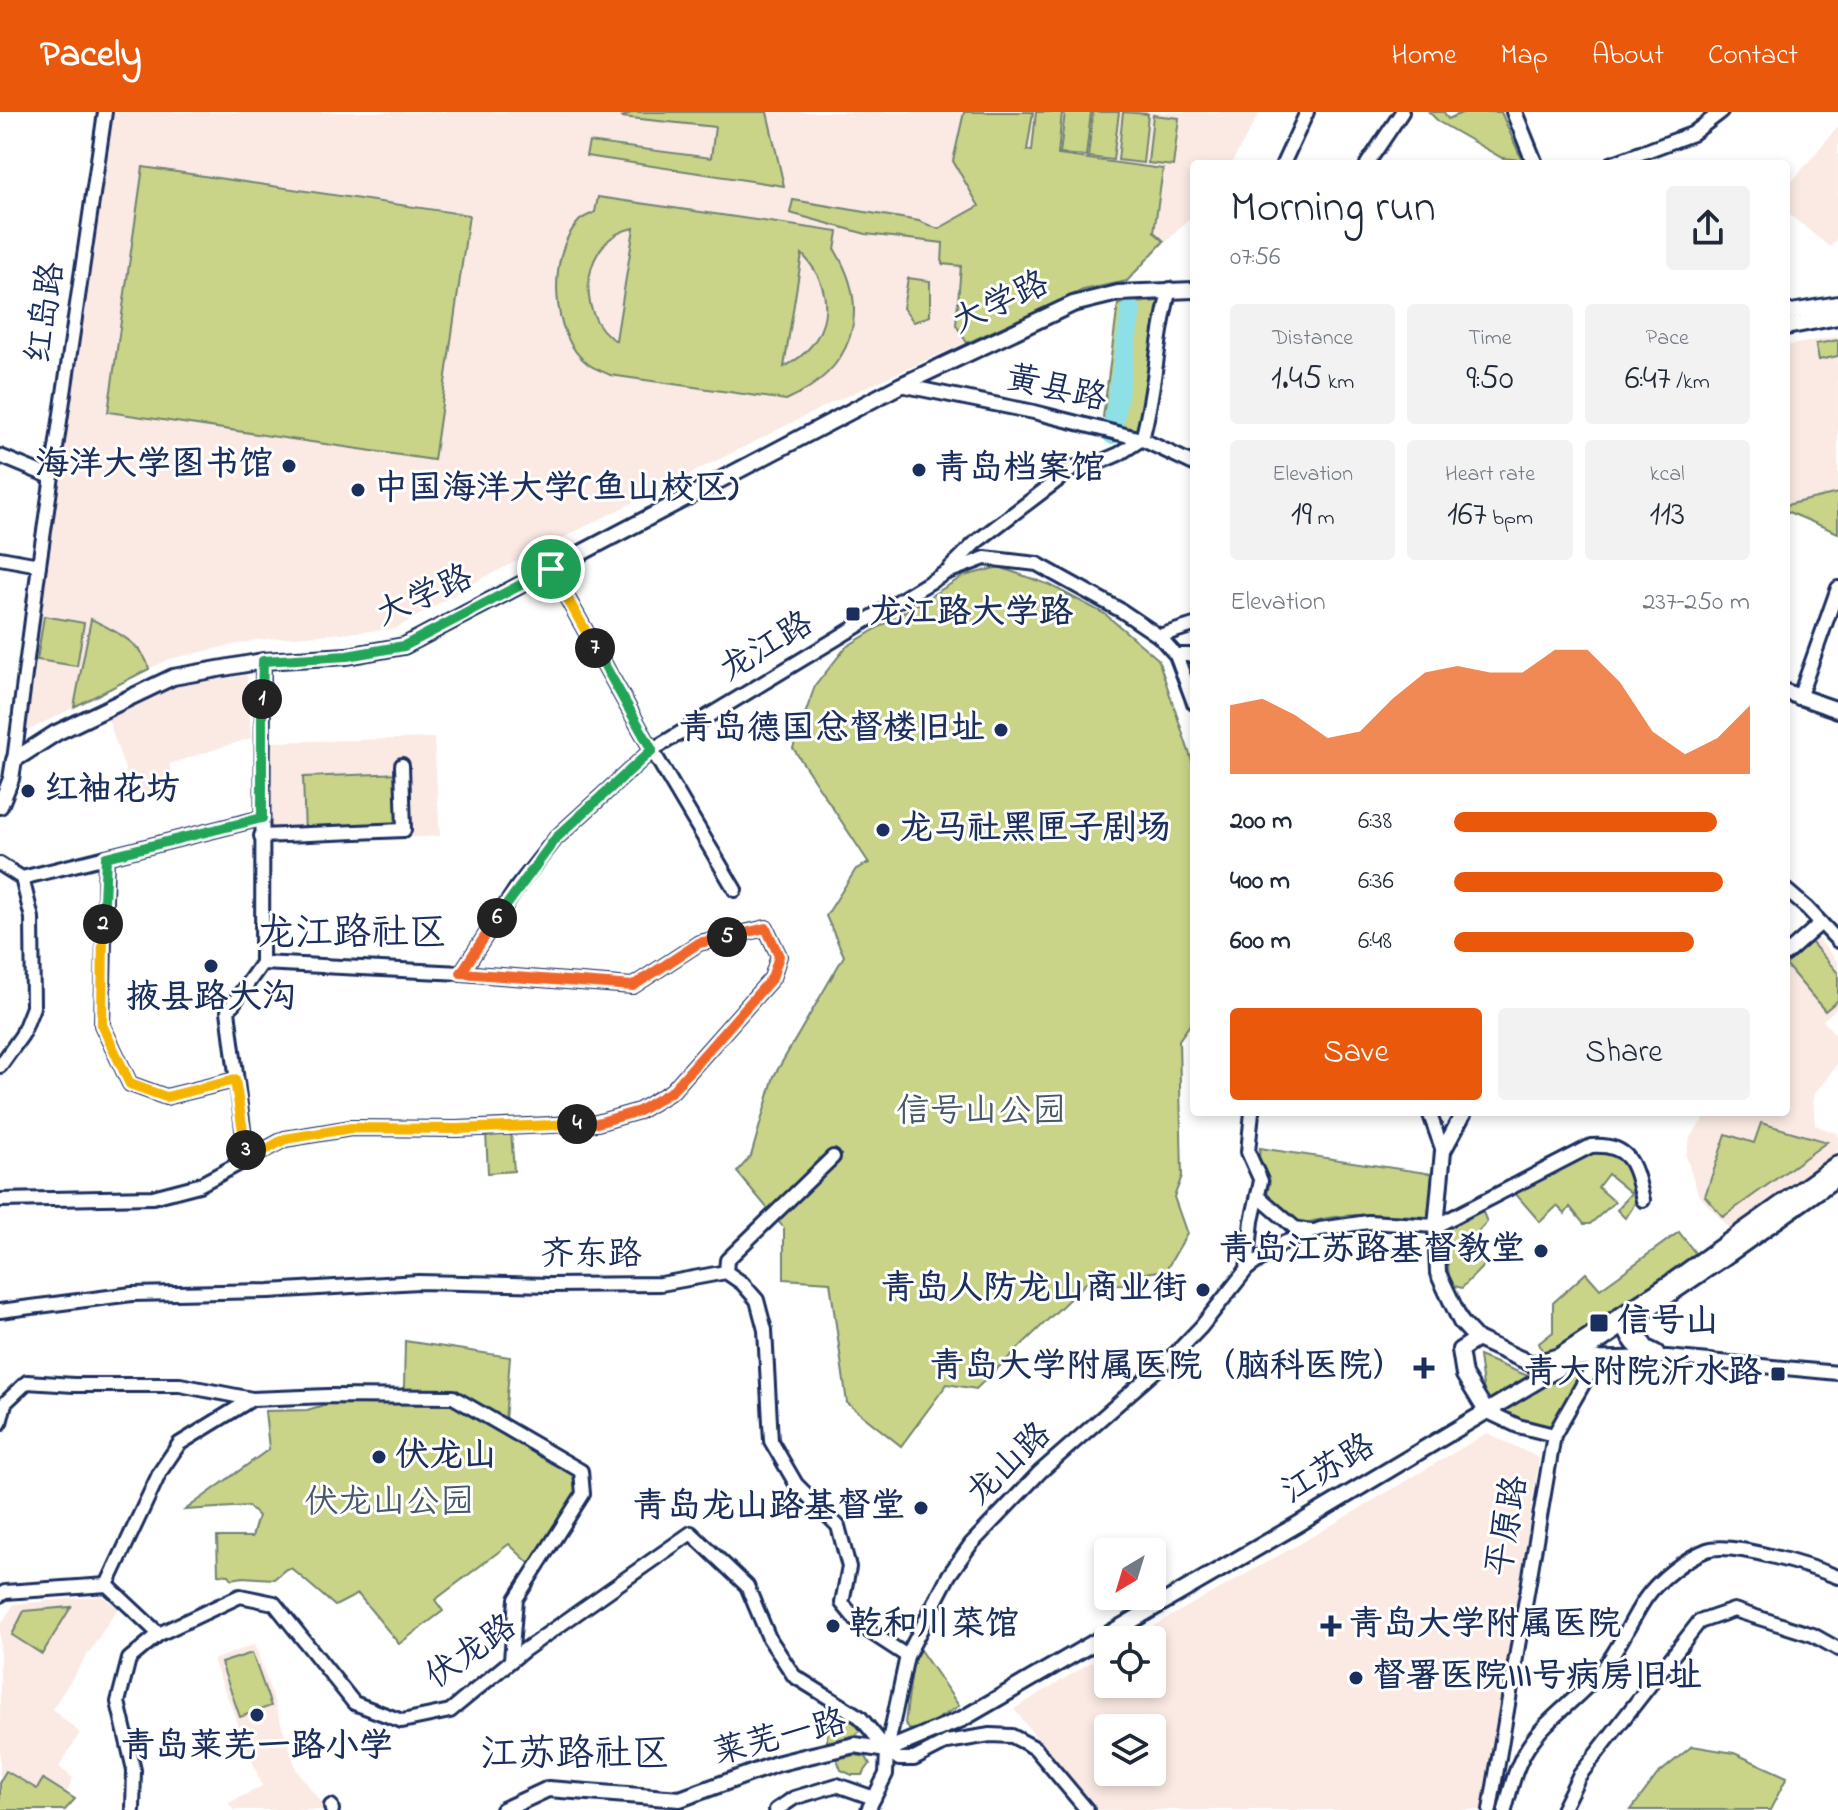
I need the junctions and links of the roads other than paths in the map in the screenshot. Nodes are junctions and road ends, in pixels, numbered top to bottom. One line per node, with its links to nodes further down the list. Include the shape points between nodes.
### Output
1 (105, 112): 21 (street, 红岛路)
2 (1307, 112): 7 (street)
3 (1402, 112): 8 (street)
4 (1514, 112): 9 (main road)
5 (1721, 112): 6 (street)
6 (1706, 116): 10 (street, via 1692,134)
7 (1285, 160)
8 (1370, 160)
9 (1533, 160)
10 (1622, 160)
11 (1170, 289): 12 (main road, 大学路); 17 (main road, 大学路, via 1073,304); 18 (street)
12 (1190, 290)
13 (1838, 304): 14 (main road)
14 (1790, 312)
15 (1838, 317): 16 (main road)
16 (1790, 326)
17 (901, 385): 18 (street, 黄县路); 24 (main road, 大学路)
18 (1142, 439): 20 (street, 黄县路); 25 (street, via 1098,463 1075,467 976,542)
19 (0, 456): 21 (street)
20 (1190, 462)
21 (51, 477): 23 (street, 红岛路)
22 (0, 558): 23 (street)
23 (39, 565): 36 (street, 红岛路)
24 (551, 569): 31 (main road, 大学路, via 404,646); 35 (street)
25 (945, 573): 28 (street, 龙江路, via 985,558 1037,564); 35 (street, 龙江路)
26 (1838, 588): 33 (street)
27 (1190, 626): 28 (street)
28 (1159, 636): 29 (street, 龙江路)
29 (1176, 655): 30 (street); 32 (street)
30 (1190, 655)
31 (263, 661): 36 (main road, 大学路, via 173,677 56,733); 39 (street)
32 (1190, 692)
33 (1792, 695): 34 (main road)
34 (1838, 710)
35 (652, 750): 44 (street); 50 (street, 龙江路, via 556,838)
36 (14, 760): 38 (main road)
37 (402, 765): 40 (street, via 404,830)
38 (0, 806)
39 (262, 818): 40 (street); 41 (street)
40 (261, 836): 49 (street)
41 (106, 857): 43 (street); 52 (street, via 102,1025 130,1084 166,1097)
42 (0, 864): 43 (street)
43 (22, 878): 51 (street, via 32,918 33,1007 22,1035)
44 (735, 890)
45 (1790, 894): 46 (street)
46 (1821, 923): 47 (street); 48 (street)
47 (1838, 941)
48 (1790, 950)
49 (262, 963): 50 (street); 52 (street, via 228,1011)
50 (461, 973): 58 (street, via 633,986 699,943 766,928 779,956 772,978 672,1091 639,1111 597,1123 351,1128 285,1139)
51 (0, 1066)
52 (235, 1080): 58 (street)
53 (1252, 1116): 61 (street, 龙山路, via 1248,1152 1261,1181)
54 (1430, 1116): 56 (street)
55 (1462, 1116): 56 (main road)
56 (1443, 1151): 64 (main road)
57 (833, 1157): 67 (street, via 727,1260)
58 (247, 1160): 62 (street, via 199,1185 153,1197)
59 (1838, 1163): 69 (main road, 江苏路)
60 (1838, 1177): 69 (main road, 江苏路)
61 (1258, 1196): 65 (street, via 1295,1228); 66 (street, 龙山路)
62 (0, 1200)
63 (1643, 1200): 64 (street, via 1636,1168 1624,1152 1591,1146)
64 (1436, 1226): 65 (street, 龙山路, via 1368,1222); 70 (main road, via 1438,1273)
65 (1311, 1231): 66 (street, 龙山路)
66 (1247, 1269): 89 (street, 龙山路, via 1177,1352 1040,1472 977,1536 949,1575)
67 (726, 1272): 68 (street, 齐东路, via 661,1284 418,1282 132,1294); 89 (street, via 757,1300 765,1330 771,1441 796,1484 838,1526 849,1567 842,1603 861,1626)
68 (0, 1311)
69 (1635, 1311): 71 (main road, 江苏路); 74 (street, via 1636,1331 1647,1347); 77 (main road, 江苏路, via 1559,1356)
70 (1461, 1322): 72 (main road); 73 (main road)
71 (1624, 1325): 74 (street, via 1637,1348); 76 (main road, 江苏路)
72 (1477, 1339): 73 (main road); 77 (main road)
73 (1460, 1350): 81 (main road, via 1464,1375)
74 (1667, 1357): 75 (street); 78 (street)
75 (1598, 1358): 76 (street); 83 (street, 平原路)
76 (1574, 1359): 77 (street); 79 (main road, 江苏路)
77 (1532, 1364): 79 (main road, via 1535,1375)
78 (1838, 1373)
79 (1529, 1385): 81 (main road, 江苏路)
80 (252, 1399): 82 (street, via 180,1385 27,1382 5,1403); 85 (street, via 179,1444 160,1472); 90 (street, via 453,1397 581,1471 583,1494 516,1599)
81 (1486, 1411): 83 (street); 91 (main road, 江苏路, via 962,1719)
82 (0, 1423)
83 (1554, 1435): 98 (street, 平原路)
84 (1838, 1577): 99 (street, via 1742,1550 1710,1549 1680,1566 1647,1596 1597,1676 1528,1745 1513,1775)
85 (107, 1585): 86 (street); 87 (street)
86 (0, 1595)
87 (159, 1634): 90 (street, 伏龙路, via 240,1596 274,1603 354,1703 402,1721 450,1711); 94 (street, 伏龙路, via 129,1659 118,1702 134,1770)
88 (1838, 1649): 100 (street, via 1813,1635 1734,1610 1699,1622 1579,1776)
89 (907, 1656): 91 (street, 龙山路)
90 (511, 1660): 91 (street, 伏龙路, via 691,1533 747,1586 769,1638 794,1676 860,1717)
91 (887, 1750): 92 (street, via 886,1774); 93 (main road, 莱芜一路, via 855,1745 808,1756 680,1799 548,1789); 97 (street, via 899,1759 914,1759 947,1742 1012,1736 1035,1748)
92 (871, 1804): 96 (street, via 837,1785 794,1798)
93 (523, 1806): 95 (main road, 莱芜一路)
94 (133, 1810)
95 (503, 1810)
96 (776, 1810)
97 (1087, 1810)
98 (1490, 1810)
99 (1505, 1810)
100 (1562, 1810)

